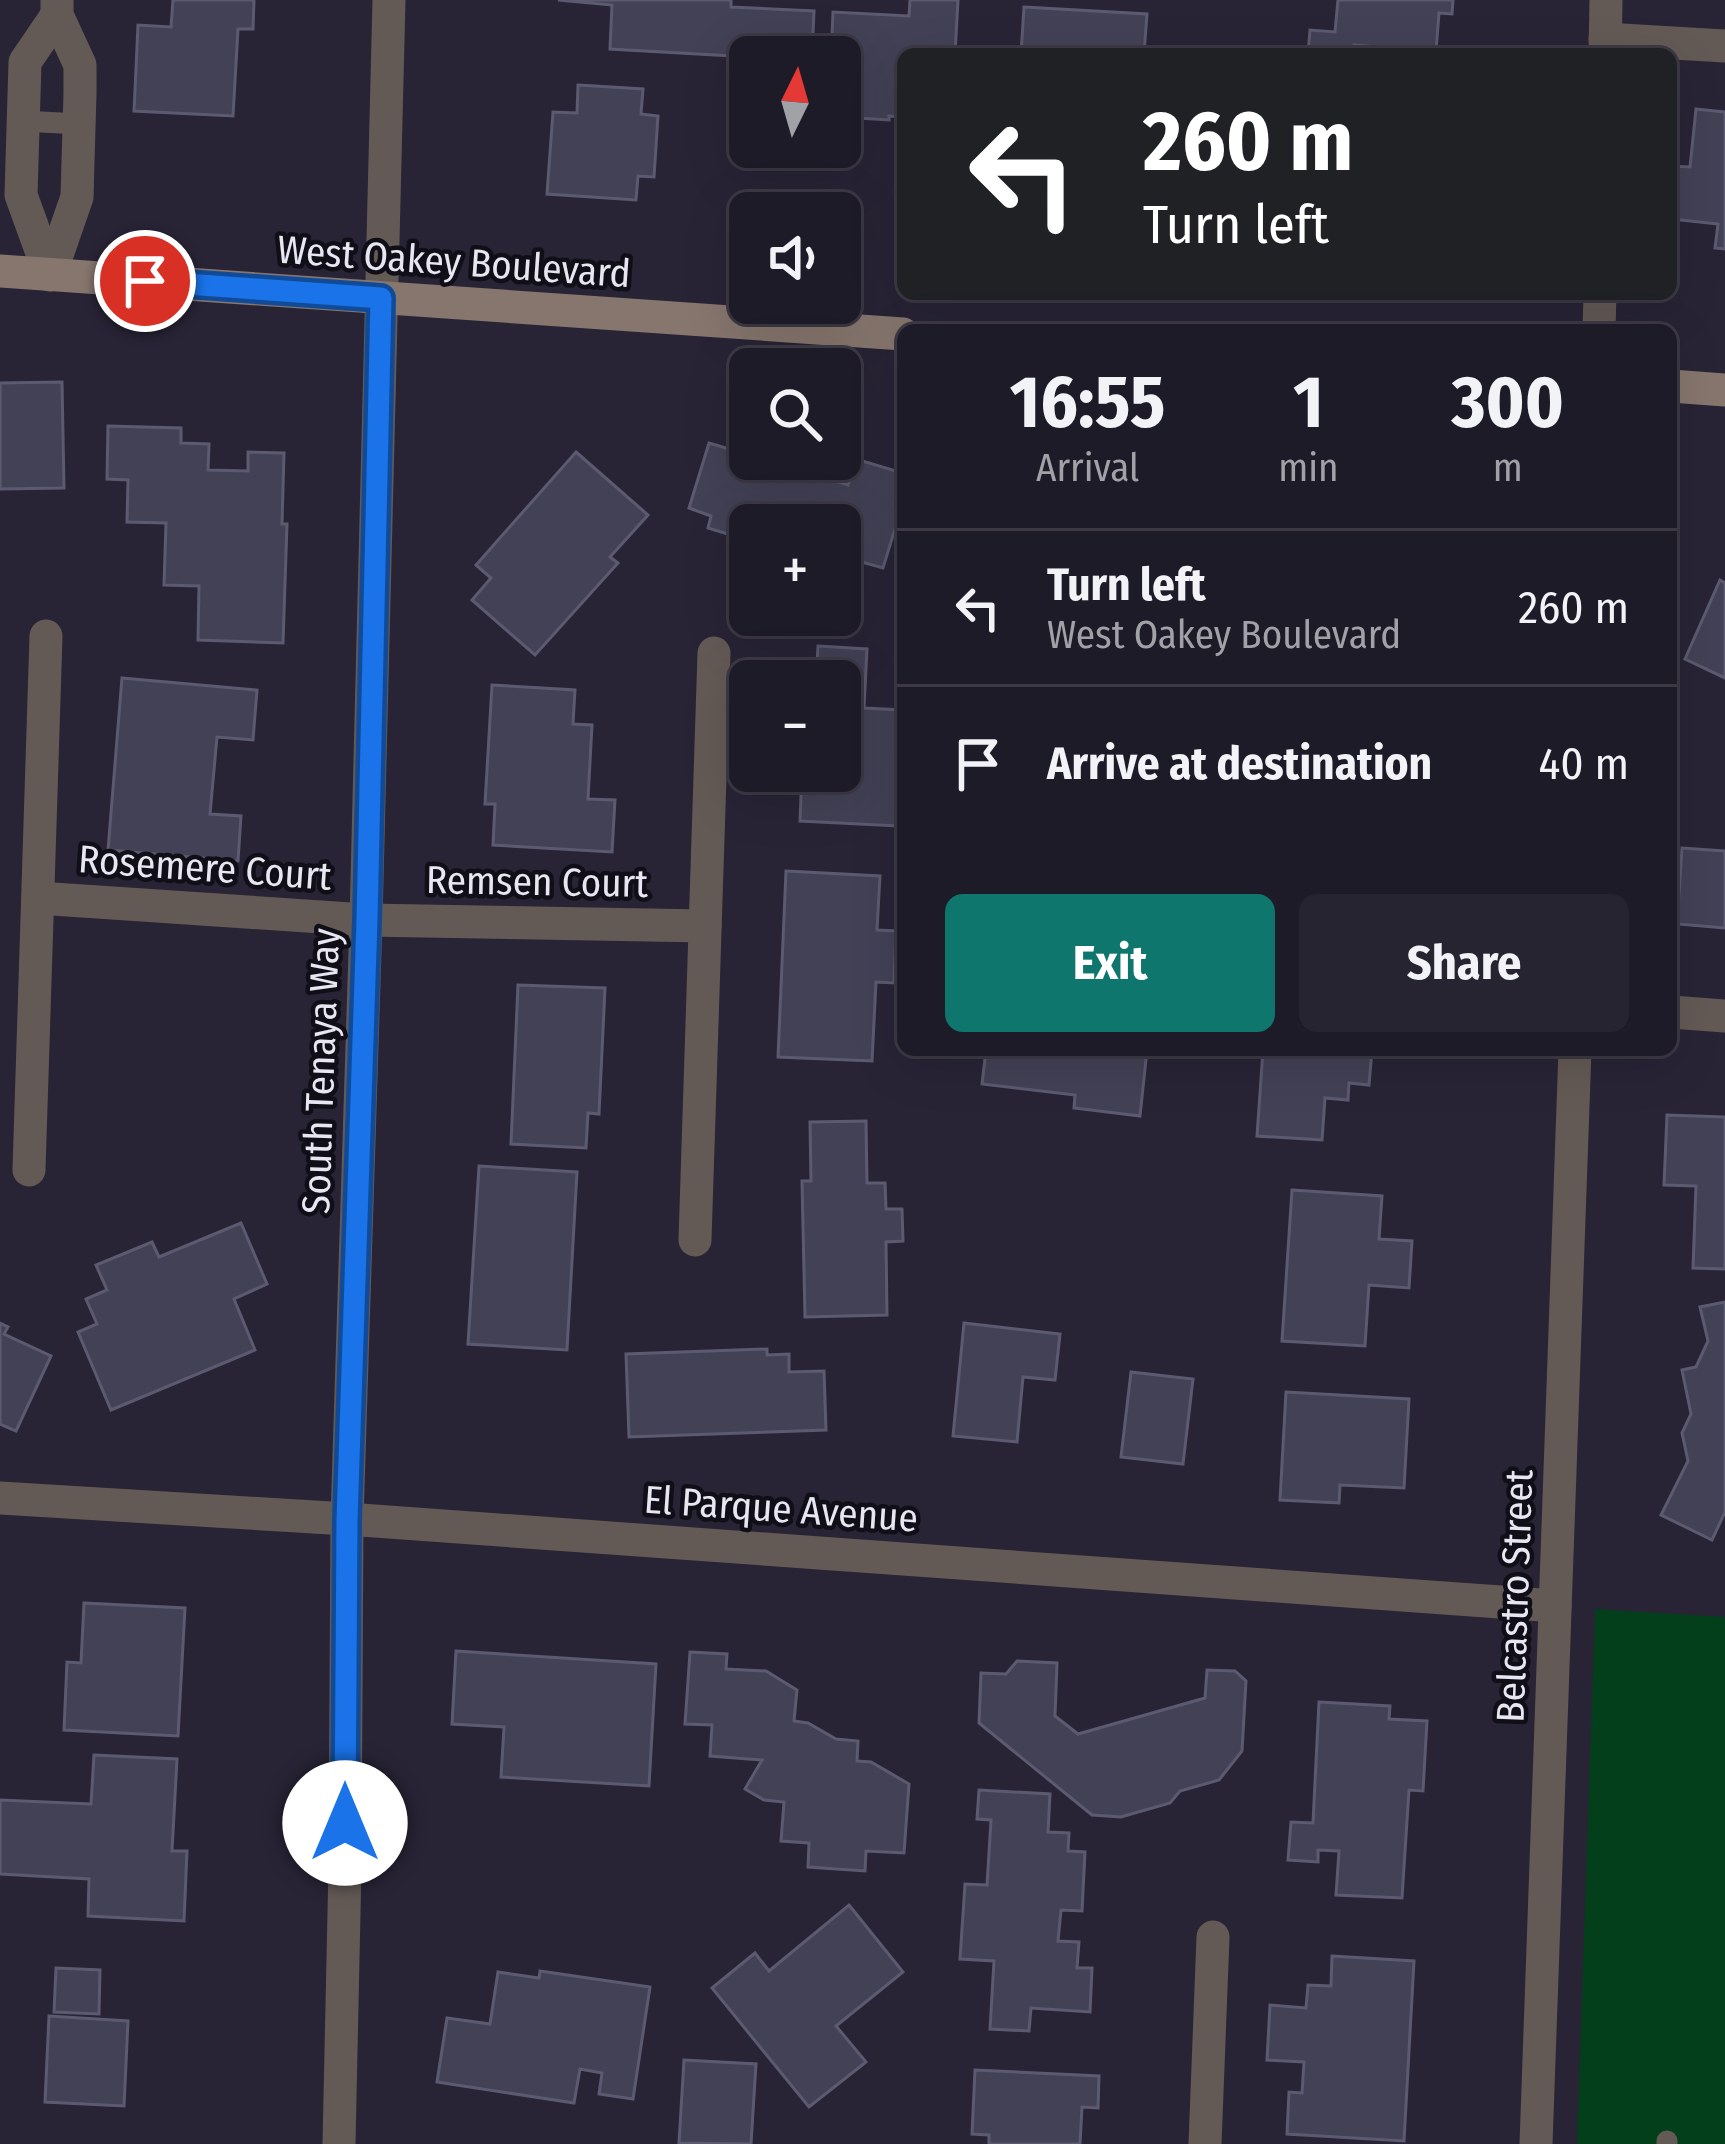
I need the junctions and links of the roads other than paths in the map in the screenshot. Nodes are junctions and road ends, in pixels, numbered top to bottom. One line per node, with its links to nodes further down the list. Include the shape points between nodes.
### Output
1 (389, 0): 10 (street, South Tenaya Way)
2 (1606, 0): 4 (street)
3 (57, 8): 6 (street, via 25,62); 7 (street, via 80,65)
4 (1605, 46): 5 (street)
5 (1725, 46)
6 (23, 121): 7 (lane); 9 (street, via 20,195)
7 (79, 124): 9 (street, via 77,197)
8 (0, 271): 9 (main road, West Oakey Boulevard)
9 (50, 275): 10 (main road, West Oakey Boulevard)
10 (381, 298): 11 (main road, West Oakey Boulevard); 17 (street, South Tenaya Way)
11 (897, 334)
12 (1677, 386): 13 (main road)
13 (1725, 390)
14 (46, 636): 16 (street, Rosemere Court)
15 (714, 652): 18 (street, Remsen Court)
16 (38, 898): 17 (street, Rosemere Court); 22 (street, Rosemere Court)
17 (367, 920): 18 (street, Remsen Court); 25 (street, South Tenaya Way)
18 (705, 926): 23 (street, Remsen Court)
19 (1677, 1012): 20 (street)
20 (1725, 1016)
21 (1575, 1056): 26 (street, Belcastro Street)
22 (29, 1171)
23 (695, 1240)
24 (0, 1498): 25 (street, El Parque Avenue)
25 (347, 1520): 26 (street, El Parque Avenue); 28 (street, South Tenaya Way)
26 (1555, 1606): 30 (street, Belcastro Street)
27 (1213, 1936): 29 (street)
28 (339, 2144)
29 (1205, 2144)
30 (1536, 2144)

